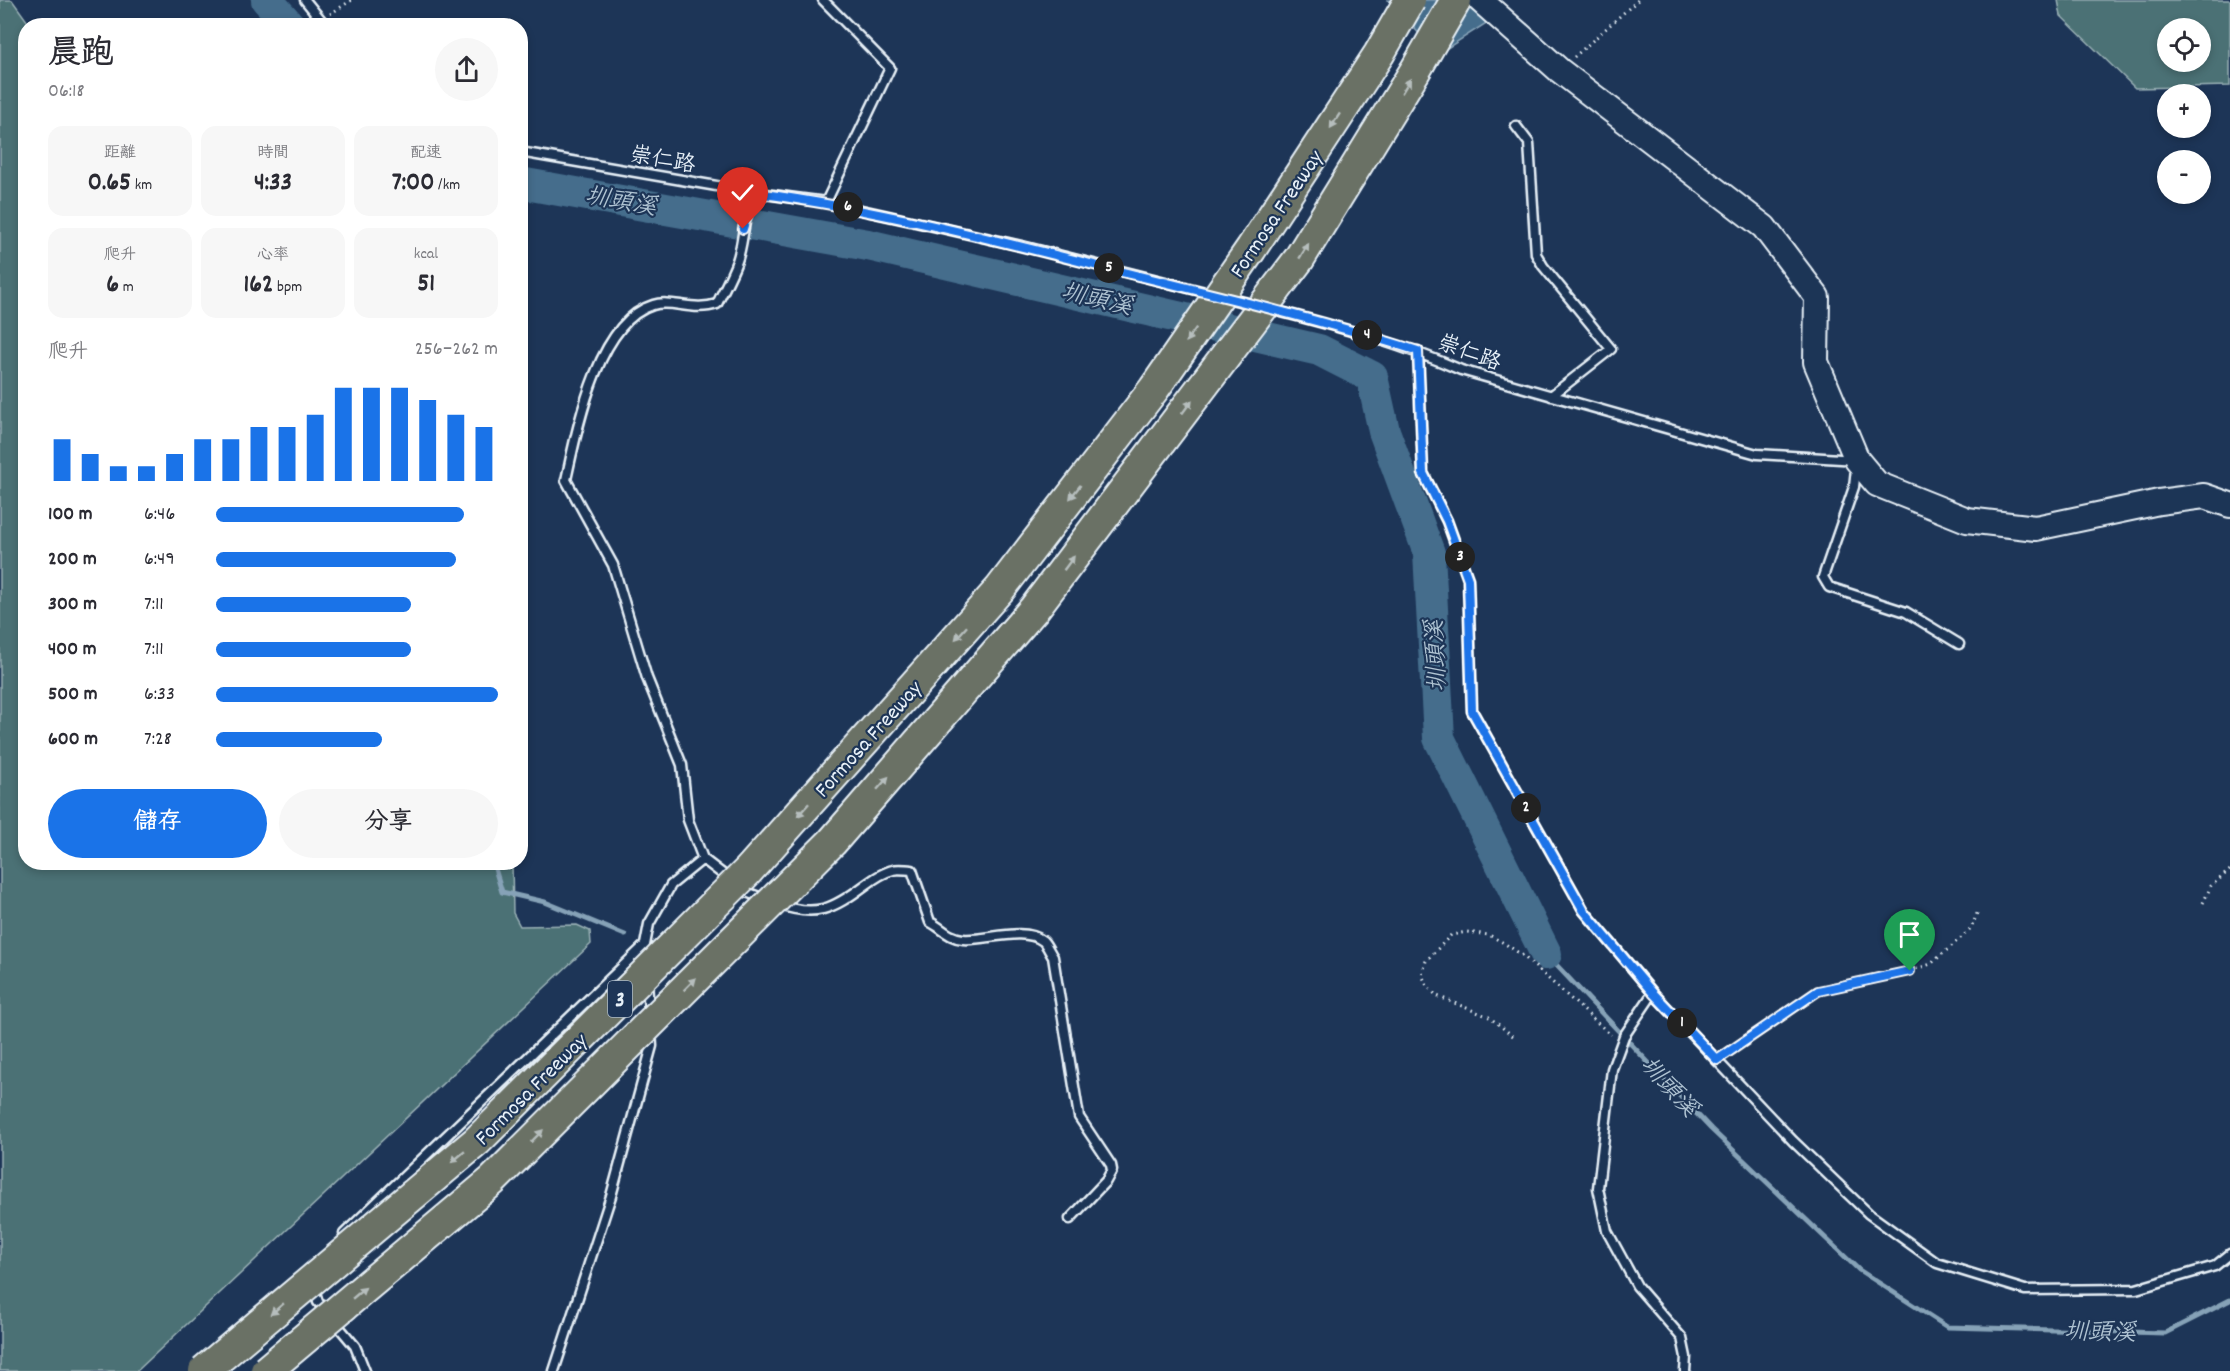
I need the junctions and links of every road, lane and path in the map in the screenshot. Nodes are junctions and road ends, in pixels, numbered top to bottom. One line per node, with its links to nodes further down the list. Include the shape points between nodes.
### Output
1 (305, 0): 7 (lane)
2 (352, 0): 8 (path)
3 (823, 0): 13 (lane, via 890,68)
4 (1410, 0): 32 (highway, Formosa Freeway / 3, one-way to 32, bridge, via 1251,249 1160,380 999,589 748,871 477,1141)
5 (1638, 0): 9 (path)
6 (1474, 1): 9 (street); 33 (highway, Formosa Freeway / 3, one-way to 6, bridge, via 492,1181 832,842 1034,609 1299,260 1415,71)
7 (320, 18)
8 (330, 18)
9 (1559, 70): 16 (street, via 1764,227 1817,297 1816,362)
10 (1516, 126): 15 (lane, via 1529,144 1536,254 1611,349)
11 (528, 154): 12 (lane, 崇仁路)
12 (754, 196): 13 (lane, 崇仁路); 19 (lane, via 738,259 717,304 705,308 655,304 630,317 614,334 580,421 566,480 613,565 647,678 682,765 688,820)
13 (826, 202): 14 (lane, 崇仁路, via 1022,246 1300,316)
14 (1418, 351): 15 (lane, 崇仁路, via 1461,370); 24 (lane, via 1423,473 1447,521 1468,579 1472,711 1584,911)
15 (1551, 396): 16 (lane, 崇仁路, via 1757,454)
16 (1857, 460): 17 (street, via 1877,484 1967,520 2036,528 2204,496); 18 (lane, via 1854,487 1823,577 1829,587 1906,612)
17 (2230, 505)
18 (1959, 644)
19 (703, 859): 23 (lane, via 670,885 649,924); 28 (lane, via 746,892 797,911 839,905 871,880 893,870 912,870 930,922 949,936 963,939 1015,934 1043,941 1053,957 1079,1117 1112,1170)
20 (2230, 870): 21 (path, via 2211,886)
21 (2203, 903)
22 (1978, 911): 27 (path, via 1971,929 1931,964 1818,991)
23 (644, 946): 29 (lane); 35 (lane, via 652,1047 611,1196)
24 (1653, 993): 26 (lane); 27 (lane)
25 (1513, 1036): 26 (path, via 1489,1017 1437,996 1427,986 1422,975 1426,961 1451,935 1489,935 1504,943)
26 (1623, 1040): 36 (lane, via 1612,1069 1598,1188 1607,1231 1637,1286 1682,1338)
27 (1717, 1060): 30 (lane, via 1869,1214 1937,1263 2025,1290 2136,1288 2215,1266)
28 (1070, 1219)
29 (340, 1238)
30 (2230, 1254)
31 (308, 1270): 34 (lane, via 318,1302 355,1346)
32 (204, 1371)
33 (266, 1371)
34 (365, 1371)
35 (554, 1371)
36 (1685, 1371)

